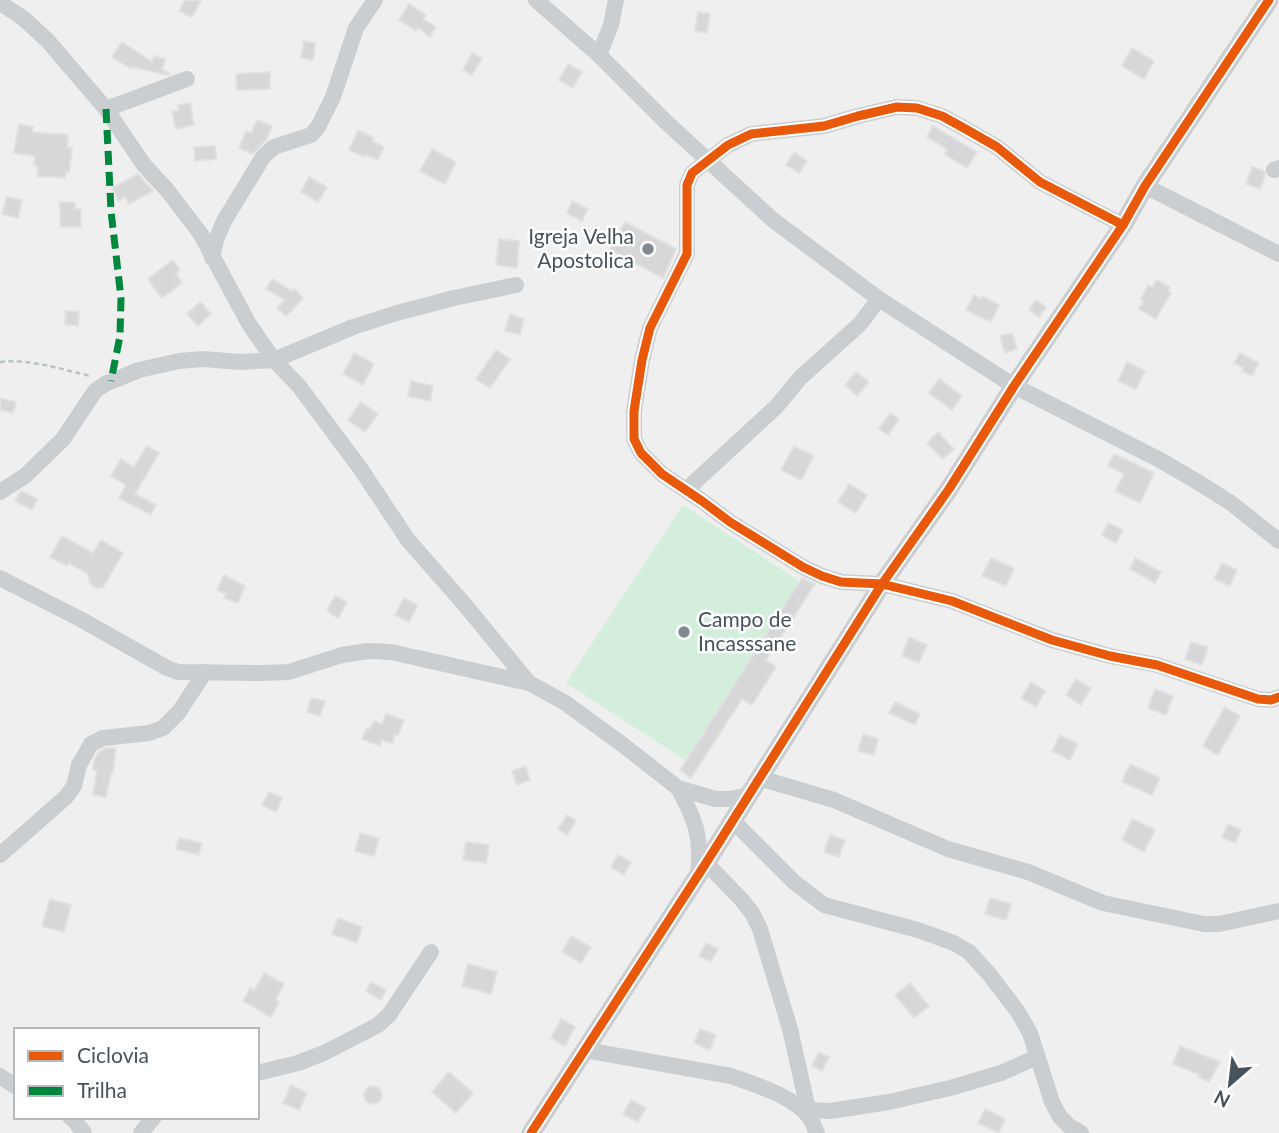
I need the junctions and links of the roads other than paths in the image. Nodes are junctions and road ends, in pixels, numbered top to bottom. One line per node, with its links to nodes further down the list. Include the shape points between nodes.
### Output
1 (375, 0): 13 (street, via 356,28 318,127 311,135 274,147 263,157 225,221)
2 (536, 0): 6 (street)
3 (616, 0): 6 (street)
4 (1269, 0): 10 (street)
5 (0, 3): 8 (street, via 48,41)
6 (598, 55): 9 (street)
7 (187, 79): 8 (street)
8 (106, 109): 13 (street, via 144,165 200,233)
9 (709, 161): 11 (street, via 751,134 824,126 897,107 917,108 962,127 997,147 1040,182); 15 (street, via 773,220); 18 (street, via 692,173 687,185 687,254 650,328 634,411 634,439 641,453)
10 (1145, 186): 11 (street); 12 (street)
11 (1123, 225): 17 (street)
12 (1279, 254)
13 (212, 258): 16 (street)
14 (516, 285): 16 (street, via 386,316)
15 (879, 299): 17 (street); 18 (street, via 860,324)
16 (274, 360): 19 (street, via 180,361 104,384 63,439); 24 (street, via 299,386 408,540)
17 (1014, 386): 20 (street, via 1160,460 1231,503); 22 (street)
18 (686, 490): 22 (street, via 730,522 822,576)
19 (0, 492)
20 (1279, 541)
21 (0, 578): 23 (street, via 167,668)
22 (882, 584): 25 (street, via 952,601 1052,640 1157,666 1258,699); 26 (street)
23 (205, 673): 24 (street, via 289,672 368,651 391,652); 30 (street, via 163,727 91,744 66,797)
24 (529, 683): 27 (street, via 564,702)
25 (1279, 697)
26 (759, 778): 28 (street); 32 (street, via 834,800 948,849 1028,872 1102,903 1203,924)
27 (678, 788): 28 (street, via 715,799); 31 (street, via 696,826)
28 (747, 796): 29 (street)
29 (732, 820): 31 (street); 35 (street, via 824,905 918,930 969,952 1018,1012)
30 (0, 855)
31 (702, 869): 34 (street); 40 (street, via 742,900 760,929)
32 (1279, 911)
33 (431, 952): 36 (street, via 379,1025 324,1053)
34 (585, 1050): 40 (street, via 731,1076 772,1091); 43 (street)
35 (1037, 1057): 37 (street); 40 (street, via 950,1088 830,1111)
36 (259, 1073)
37 (1060, 1117): 44 (street); 45 (street)
38 (73, 1119): 41 (street)
39 (152, 1119): 42 (street)
40 (811, 1120)
41 (84, 1133)
42 (141, 1133)
43 (531, 1133)
44 (1067, 1133)
45 (1081, 1133)

